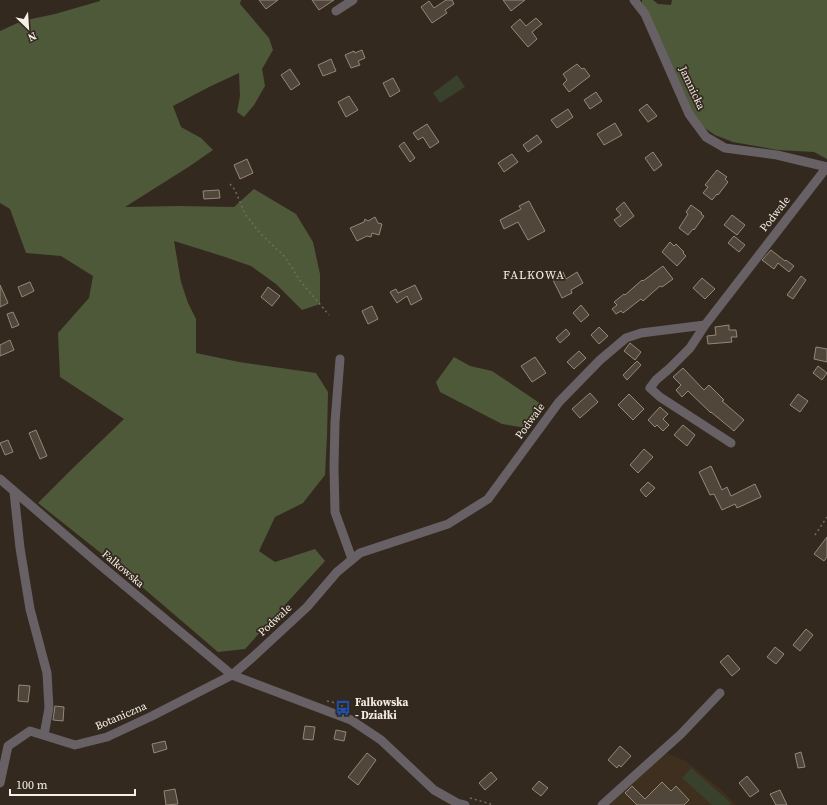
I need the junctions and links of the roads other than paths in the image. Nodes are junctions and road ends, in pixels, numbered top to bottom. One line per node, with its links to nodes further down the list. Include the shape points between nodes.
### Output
1 (353, 0): 3 (street)
2 (634, 0): 4 (street, Jamnicka, via 645,14 689,114 706,138 725,148 777,155)
3 (336, 11)
4 (827, 167): 5 (street, Podwale)
5 (705, 325): 7 (street, via 690,348 650,388); 10 (street, Podwale, via 641,333 626,338 600,360 559,402 488,499 448,524 360,553)
6 (340, 359): 10 (street, via 335,422 336,514)
7 (732, 443)
8 (0, 480): 9 (street, Falkowska)
9 (14, 492): 11 (street, Falkowska); 13 (street, via 30,609 47,673 49,708)
10 (352, 559): 11 (street, Podwale, via 336,572 307,607)
11 (232, 675): 13 (street, Botaniczna, via 107,737 75,745); 15 (street, Falkowska, via 351,720 381,740 434,790 457,803)
12 (720, 693): 16 (street, via 681,734)
13 (44, 735): 14 (street, Botaniczna, via 30,730 8,746)
14 (0, 783)
15 (464, 803)
16 (602, 805)

